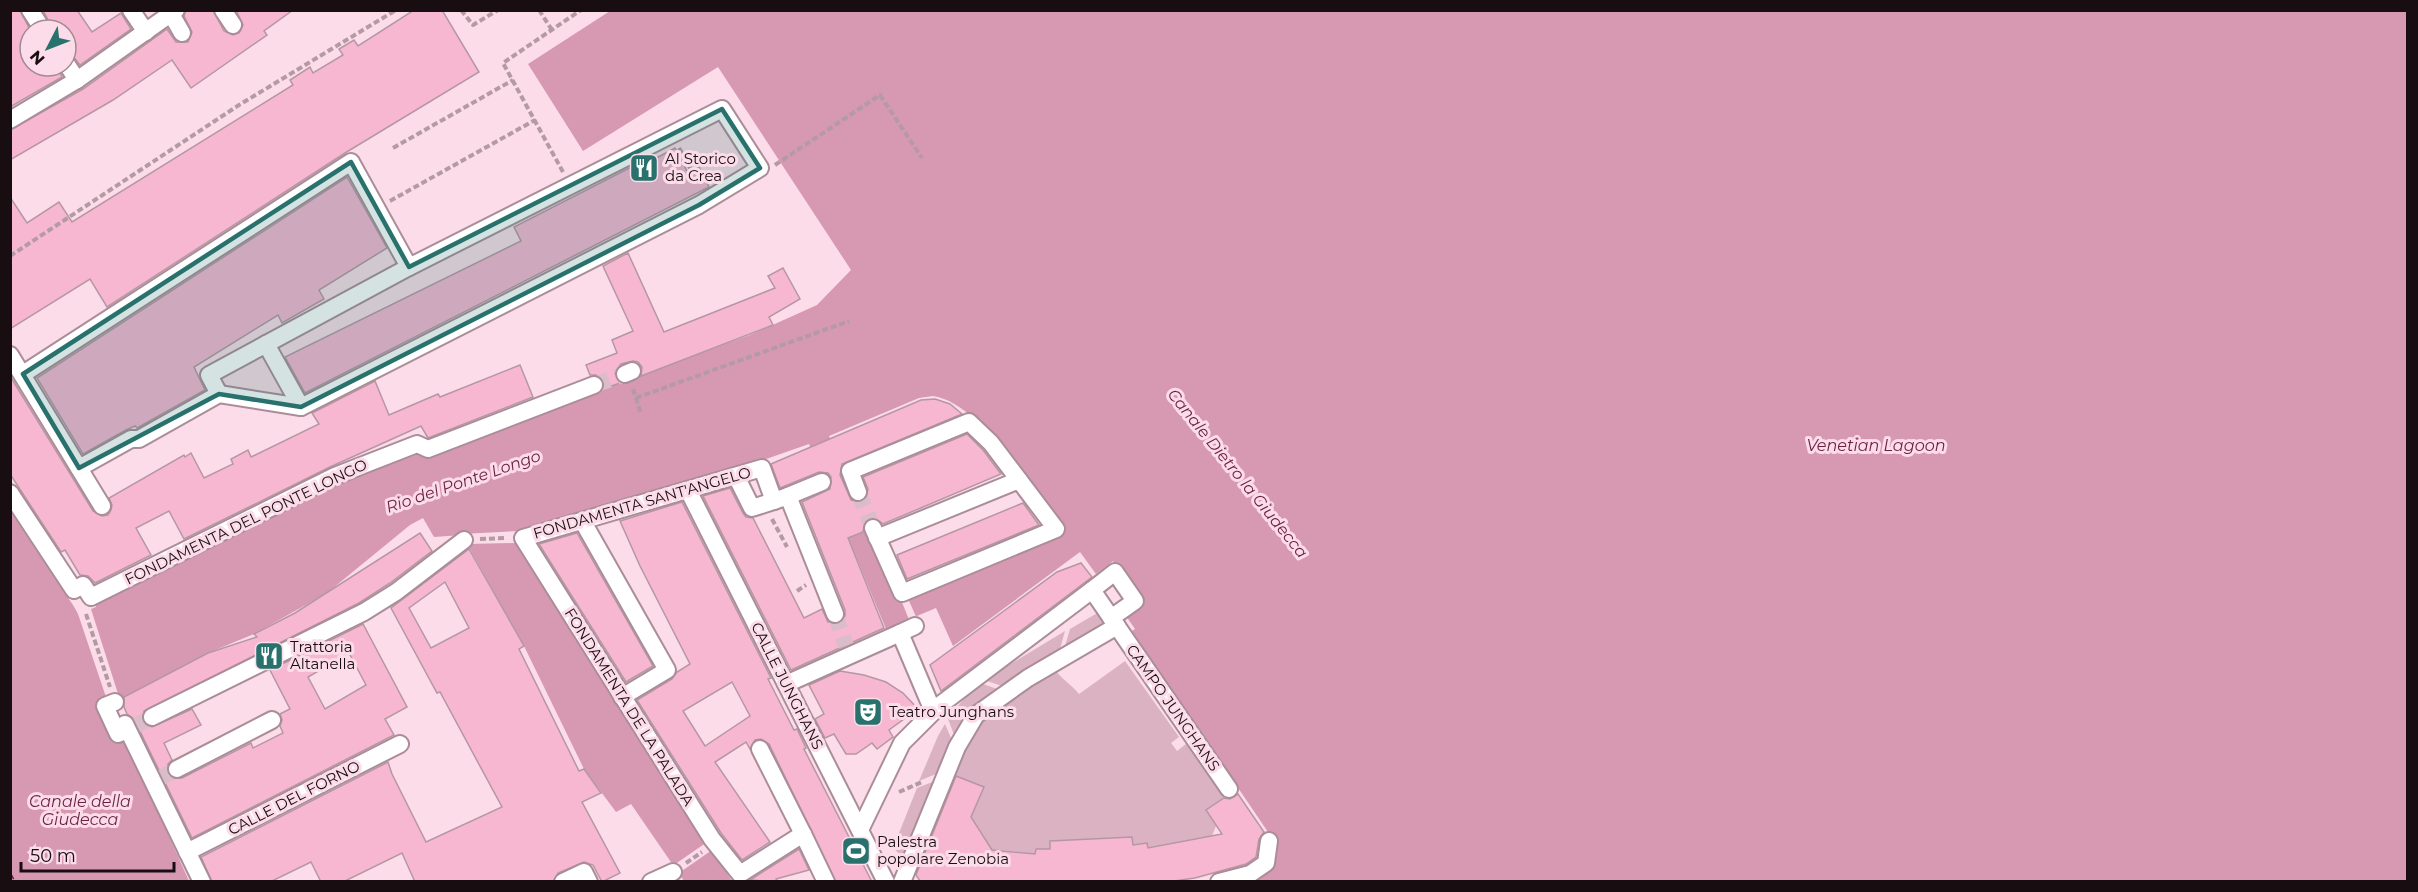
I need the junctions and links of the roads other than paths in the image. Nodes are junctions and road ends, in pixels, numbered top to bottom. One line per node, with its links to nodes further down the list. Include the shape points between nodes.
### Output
1 (131, 10): 5 (street)
2 (223, 10): 4 (street)
3 (173, 12): 5 (street); 6 (street)
4 (232, 25)
5 (146, 32): 7 (street)
6 (182, 33)
7 (77, 80): 8 (street)
8 (10, 120)
9 (409, 267): 10 (street); 12 (street, via 351,162); 15 (street, via 722,109 760,168 699,206)
10 (266, 344): 14 (street, via 209,375); 15 (street)
11 (10, 355): 12 (street)
12 (23, 374): 16 (street)
13 (594, 386): 22 (street, FONDAMENTA DEL PONTE LONGO, via 428,449 417,444 335,476 88,603 83,585 74,590)
14 (219, 394): 15 (street); 16 (street)
15 (301, 407)
16 (79, 468): 24 (street)
17 (736, 476): 20 (street, FONDAMENTA SANT'ANGELO); 23 (street, via 752,508); 23 (street, FONDAMENTA SANT'ANGELO, via 762,468)
18 (1019, 480): 18 (street, via 1056,530 902,593 875,533); 21 (street, via 969,422 850,471)
19 (822, 482): 23 (street)
20 (688, 490): 25 (street, FONDAMENTA SANT'ANGELO); 31 (street, CALLE JUNGHANS)
21 (858, 492)
22 (10, 493)
23 (777, 504): 29 (street)
24 (102, 506)
25 (584, 522): 26 (street, FONDAMENTA SANT'ANGELO); 32 (street, via 667,670)
26 (523, 538): 32 (street, FONDAMENTA DE LA PALADA)
27 (464, 540): 35 (street, via 372,608)
28 (1092, 590): 30 (street, CAMPO JUNGHANS); 30 (street, via 1115,572 1135,601); 34 (street)
29 (829, 606)
30 (1114, 622): 40 (street, CAMPO JUNGHANS); 52 (street, via 976,715 957,747)
31 (786, 684): 34 (street, via 848,651 908,629); 41 (street, CALLE JUNGHANS)
32 (621, 697): 42 (street, FONDAMENTA DE LA PALADA, via 740,874)
33 (115, 702): 44 (street, via 105,706 118,734 128,727)
34 (933, 711): 41 (street, via 902,743)
35 (152, 717)
36 (272, 720): 39 (street)
37 (400, 744): 44 (street, CALLE DEL FORNO)
38 (760, 748): 42 (street)
39 (177, 769)
40 (1229, 789)
41 (860, 830): 51 (street, CALLE JUNGHANS)
42 (803, 834): 50 (street)
43 (1269, 842): 53 (street, via 1266,863 1250,874)
44 (188, 852): 46 (street)
45 (673, 872): 49 (street)
46 (202, 882)
47 (564, 882): 48 (street, via 584,872)
48 (589, 882)
49 (651, 882)
50 (826, 882)
51 (886, 882)
52 (902, 882)
53 (1219, 882)

